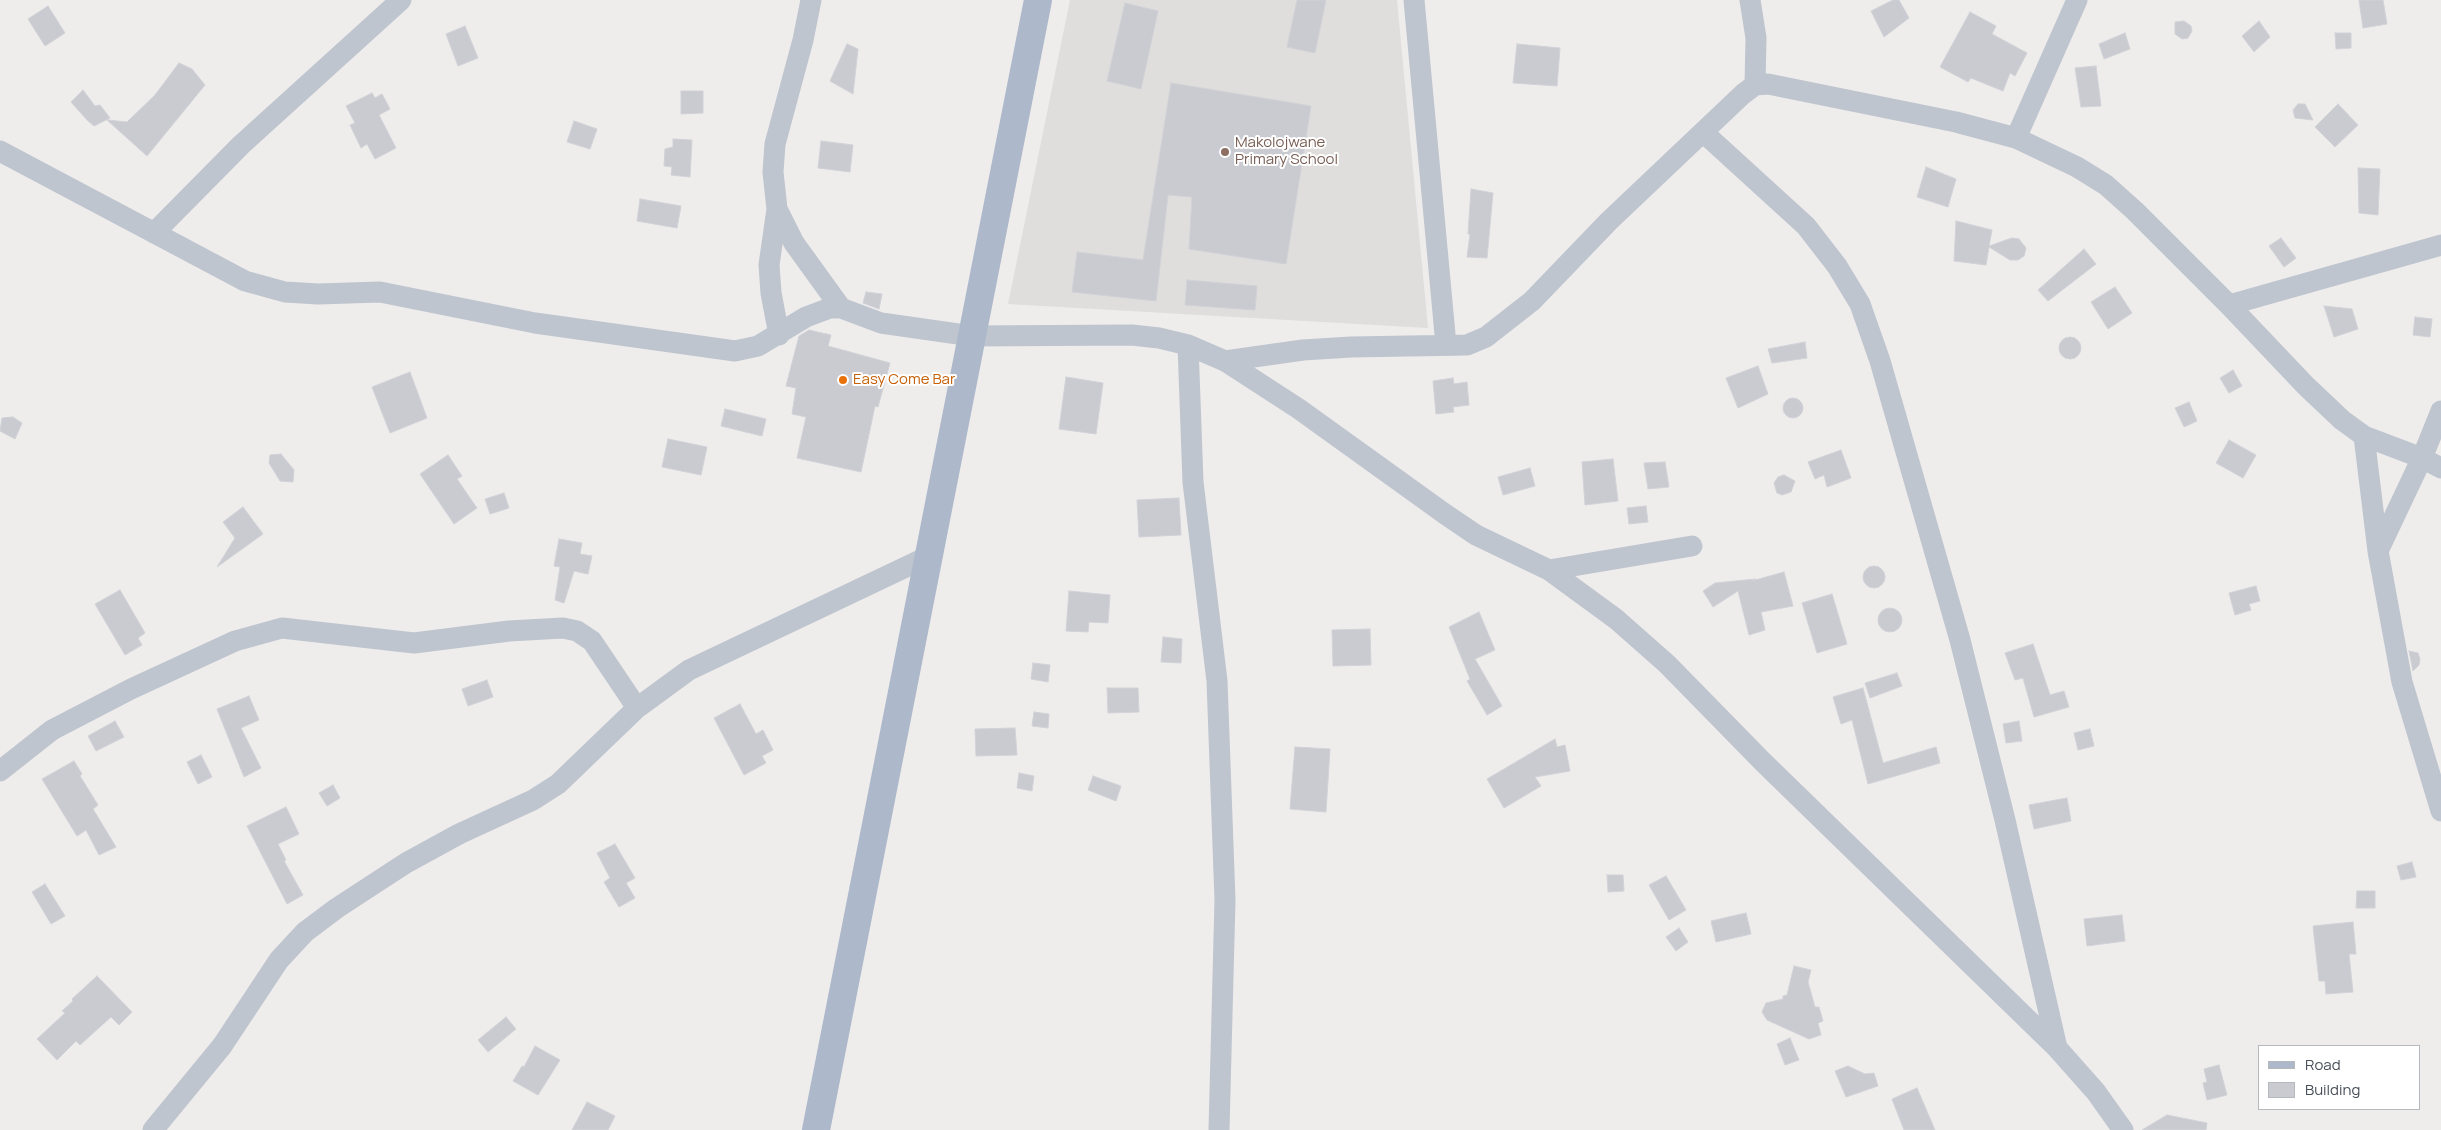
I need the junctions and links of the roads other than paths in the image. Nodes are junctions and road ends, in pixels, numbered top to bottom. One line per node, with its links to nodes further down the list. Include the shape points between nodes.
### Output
1 (401, 0): 12 (street, via 241,145)
2 (810, 0): 11 (street, via 803,40 775,144)
3 (1037, 0): 17 (main road)
4 (1414, 0): 19 (street)
5 (1750, 0): 7 (street, via 1756,38)
6 (2077, 0): 9 (street)
7 (1755, 85): 8 (street); 9 (street, via 1768,84 1956,122)
8 (1704, 133): 19 (street, via 1609,221 1532,301 1486,337 1467,346); 32 (street, via 1806,226 1837,266 1860,304 1889,390 1960,640)
9 (2016, 138): 14 (street, via 2077,167 2106,185)
10 (0, 151): 12 (street)
11 (777, 209): 15 (street, via 794,243); 16 (street, via 769,265 770,294)
12 (154, 233): 16 (street, via 245,280 285,292 380,292 535,323 735,351 758,346)
13 (2441, 245): 14 (street)
14 (2229, 305): 22 (street, via 2306,386)
15 (841, 308): 16 (street, via 830,308 806,317); 17 (street, via 881,323)
16 (779, 335)
17 (972, 336): 18 (street, via 1132,335); 27 (main road)
18 (1188, 345): 20 (street); 35 (street, via 1193,482 1217,681 1225,900)
19 (1446, 345): 20 (street, via 1303,350)
20 (1225, 361): 28 (street, via 1299,409 1468,530)
21 (2441, 411): 23 (street)
22 (2364, 436): 23 (street); 26 (street)
23 (2422, 458): 24 (street); 26 (street)
24 (2441, 468)
25 (1692, 546): 28 (street)
26 (2378, 551): 31 (street, via 2402,682)
27 (929, 556): 29 (street, via 689,670); 34 (main road)
28 (1549, 570): 32 (street, via 1616,618 1667,664)
29 (637, 708): 30 (street, via 592,641 577,631 563,628 509,631 414,643 282,628 235,641 131,689 52,730); 33 (street, via 558,784 406,863 305,932 280,960 222,1046)
30 (0, 771)
31 (2441, 811)
32 (2057, 1048): 36 (street, via 2096,1092)
33 (153, 1130)
34 (816, 1130)
35 (1219, 1130)
36 (2123, 1130)

